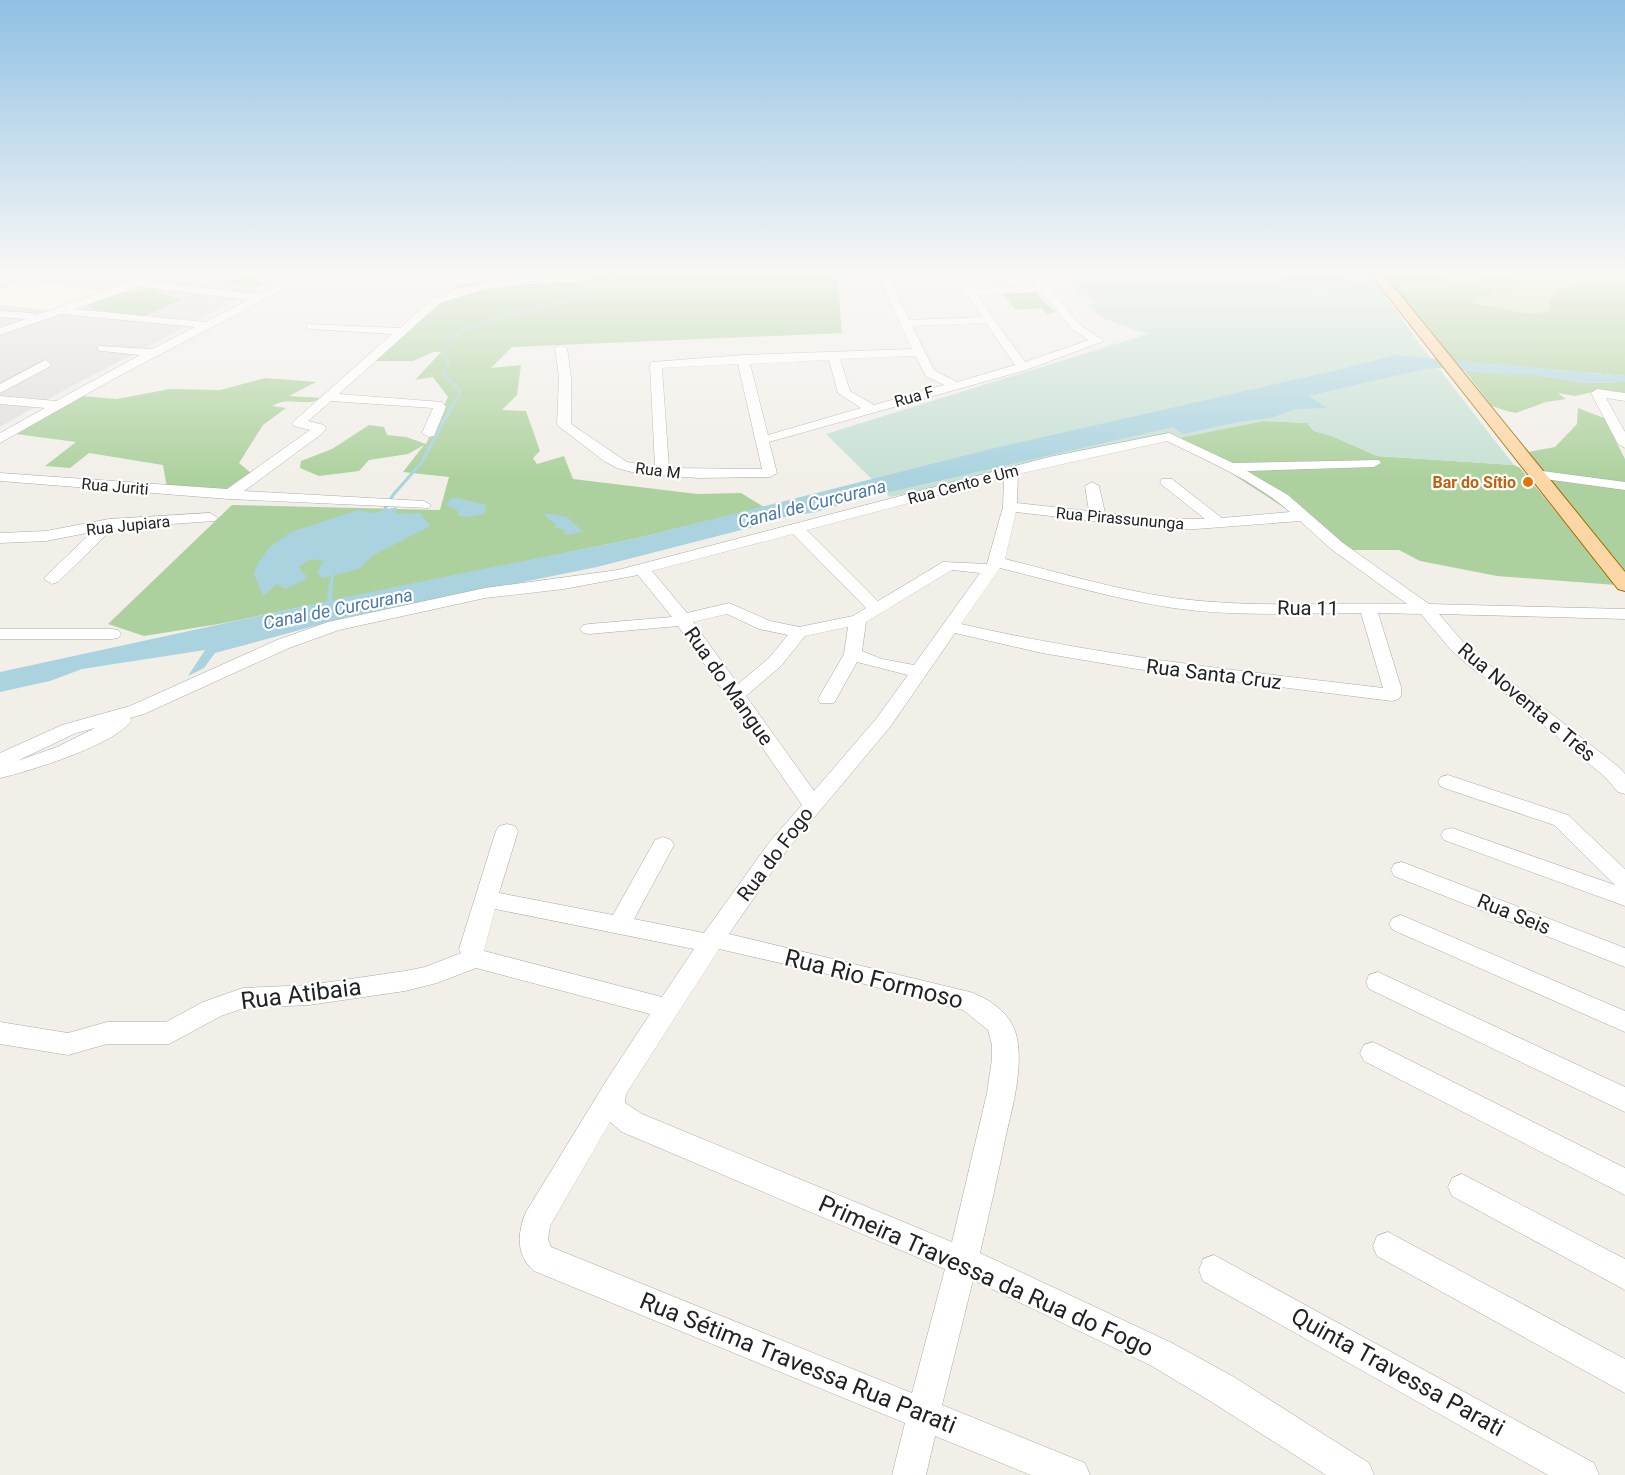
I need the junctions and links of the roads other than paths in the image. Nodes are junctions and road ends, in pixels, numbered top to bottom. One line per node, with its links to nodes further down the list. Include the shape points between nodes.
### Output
1 (178, 340): 10 (street)
2 (392, 340): 17 (street)
3 (914, 340): 9 (street)
4 (1003, 340): 14 (street)
5 (1096, 340): 14 (street, Rua F)
6 (1428, 340): 32 (main road)
7 (102, 348): 10 (street)
8 (561, 348): 31 (street, Rua M, via 564,424 622,465)
9 (920, 352): 11 (street); 15 (street, via 930,373)
10 (153, 353): 20 (street)
11 (834, 355): 12 (street); 21 (street, via 844,393)
12 (743, 359): 26 (street); 31 (street, via 656,365)
13 (45, 364): 16 (street)
14 (1022, 367): 15 (street, Rua F)
15 (954, 385): 21 (street, Rua F)
16 (0, 389)
17 (329, 397): 23 (street, via 438,405); 37 (street, via 299,423 318,430)
18 (1625, 397): 22 (street, via 1600,393 1598,396)
19 (0, 400): 20 (street)
20 (56, 405): 25 (street)
21 (870, 408): 26 (street, Rua F)
22 (1618, 422): 27 (street)
23 (429, 433)
24 (1169, 437): 29 (street, Rua Noventa e Três); 30 (street, Rua Cento e Um)
25 (0, 439)
26 (764, 440): 31 (street, Rua M, via 770,473)
27 (1625, 444)
28 (1374, 463): 29 (street)
29 (1231, 467): 40 (street, Rua Noventa e Três, via 1266,486)
30 (1011, 471): 39 (street, Rua do Fogo); 45 (street, Rua Cento e Um)
31 (662, 473)
32 (1535, 474): 36 (street); 52 (main road)
33 (0, 477): 37 (street, Rua Juriti)
34 (1167, 482): 43 (street)
35 (1092, 486): 42 (street)
36 (1625, 486)
37 (229, 495): 38 (street, Rua Juriti)
38 (424, 505)
39 (1010, 507): 42 (street, Rua Pirassununga); 49 (street, Rua do Fogo)
40 (1302, 516): 43 (street, Rua Pirassununga); 55 (street, Rua Noventa e Três)
41 (210, 518): 44 (street, Rua Jupiara)
42 (1098, 518): 43 (street, Rua Pirassununga, via 1163,524)
43 (1218, 522)
44 (109, 524): 46 (street, Rua Jupiara); 48 (street)
45 (796, 528): 50 (street, Rua Cento e Um); 53 (street)
46 (46, 536): 47 (street, Rua Jupiara); 48 (street, Rua Jupiara)
47 (0, 538)
48 (91, 542): 51 (street)
49 (994, 566): 53 (street, Rua 11, via 949,566); 54 (street, Rua 11, via 1175,603); 59 (street, Rua do Fogo)
50 (642, 569): 57 (street, Rua do Mangue); 68 (street, Rua Cento e Um, via 564,584 485,593 334,626 283,644)
51 (52, 579)
52 (1625, 585)
53 (874, 608): 58 (street, Rua 11)
54 (1368, 610): 55 (street, Rua 11); 59 (street, Rua Santa Cruz, via 1392,695 1137,664)
55 (1427, 610): 56 (street, Rua 11); 72 (street, Rua Noventa e Três, via 1457,646)
56 (1625, 614)
57 (683, 620): 60 (street); 61 (street, via 729,608 765,625); 66 (street, Rua do Mangue)
58 (858, 620): 61 (street); 64 (street)
59 (950, 627): 65 (street, Rua do Fogo)
60 (589, 629)
61 (799, 632): 66 (street, via 775,662)
62 (0, 634): 63 (street)
63 (112, 634)
64 (853, 654): 65 (street); 67 (street)
65 (917, 671): 73 (street, Rua do Fogo, via 883,723)
66 (735, 696): 73 (street, Rua do Mangue)
67 (827, 699)
68 (137, 710): 69 (street, via 69,729); 70 (street, via 91,739 54,756)
69 (0, 761)
70 (0, 771)
71 (1448, 782): 78 (street, via 1561,820)
72 (1625, 787)
73 (812, 804): 83 (street, Rua do Fogo)
74 (507, 831): 80 (street)
75 (1452, 835): 79 (street)
76 (663, 845): 82 (street)
77 (1402, 870): 85 (street, Rua Seis)
78 (1625, 882)
79 (1625, 898)
80 (485, 899): 82 (street, Rua Rio Formoso); 84 (street, via 471,949)
81 (1401, 924): 88 (street)
82 (619, 925): 83 (street, Rua Rio Formoso)
83 (711, 941): 87 (street, Rua do Fogo); 97 (street, Rua Rio Formoso, via 815,962 970,1002 1002,1029 1005,1043 994,1126)
84 (475, 958): 87 (street); 89 (street, Rua Atibaia, via 405,981 309,995 243,998 212,1009 169,1033 107,1033 68,1044)
85 (1625, 958)
86 (1378, 982): 92 (street)
87 (667, 1008): 91 (street, Rua do Fogo)
88 (1625, 1022)
89 (0, 1033)
90 (1373, 1053): 93 (street)
91 (611, 1098): 95 (street, Rua do Fogo, via 536,1222); 97 (street, Primeira Travessa da Rua do Fogo, via 613,1109 632,1123)
92 (1625, 1100)
93 (1625, 1182)
94 (1462, 1187): 99 (street)
95 (533, 1242): 101 (street, Rua Sétima Travessa Rua Parati, via 537,1255 545,1261)
96 (1388, 1246): 100 (street)
97 (964, 1262): 101 (street, Rua Rio Formoso); 104 (street, Primeira Travessa da Rua do Fogo, via 1161,1354)
98 (1214, 1269): 105 (street, Quinta Travessa Parati)
99 (1625, 1275)
100 (1625, 1377)
101 (923, 1415): 102 (street, Rua Rio Formoso); 103 (street, Rua Sétima Travessa Rua Parati)
102 (909, 1475)
103 (1073, 1475)
104 (1357, 1475)
105 (1582, 1475)

